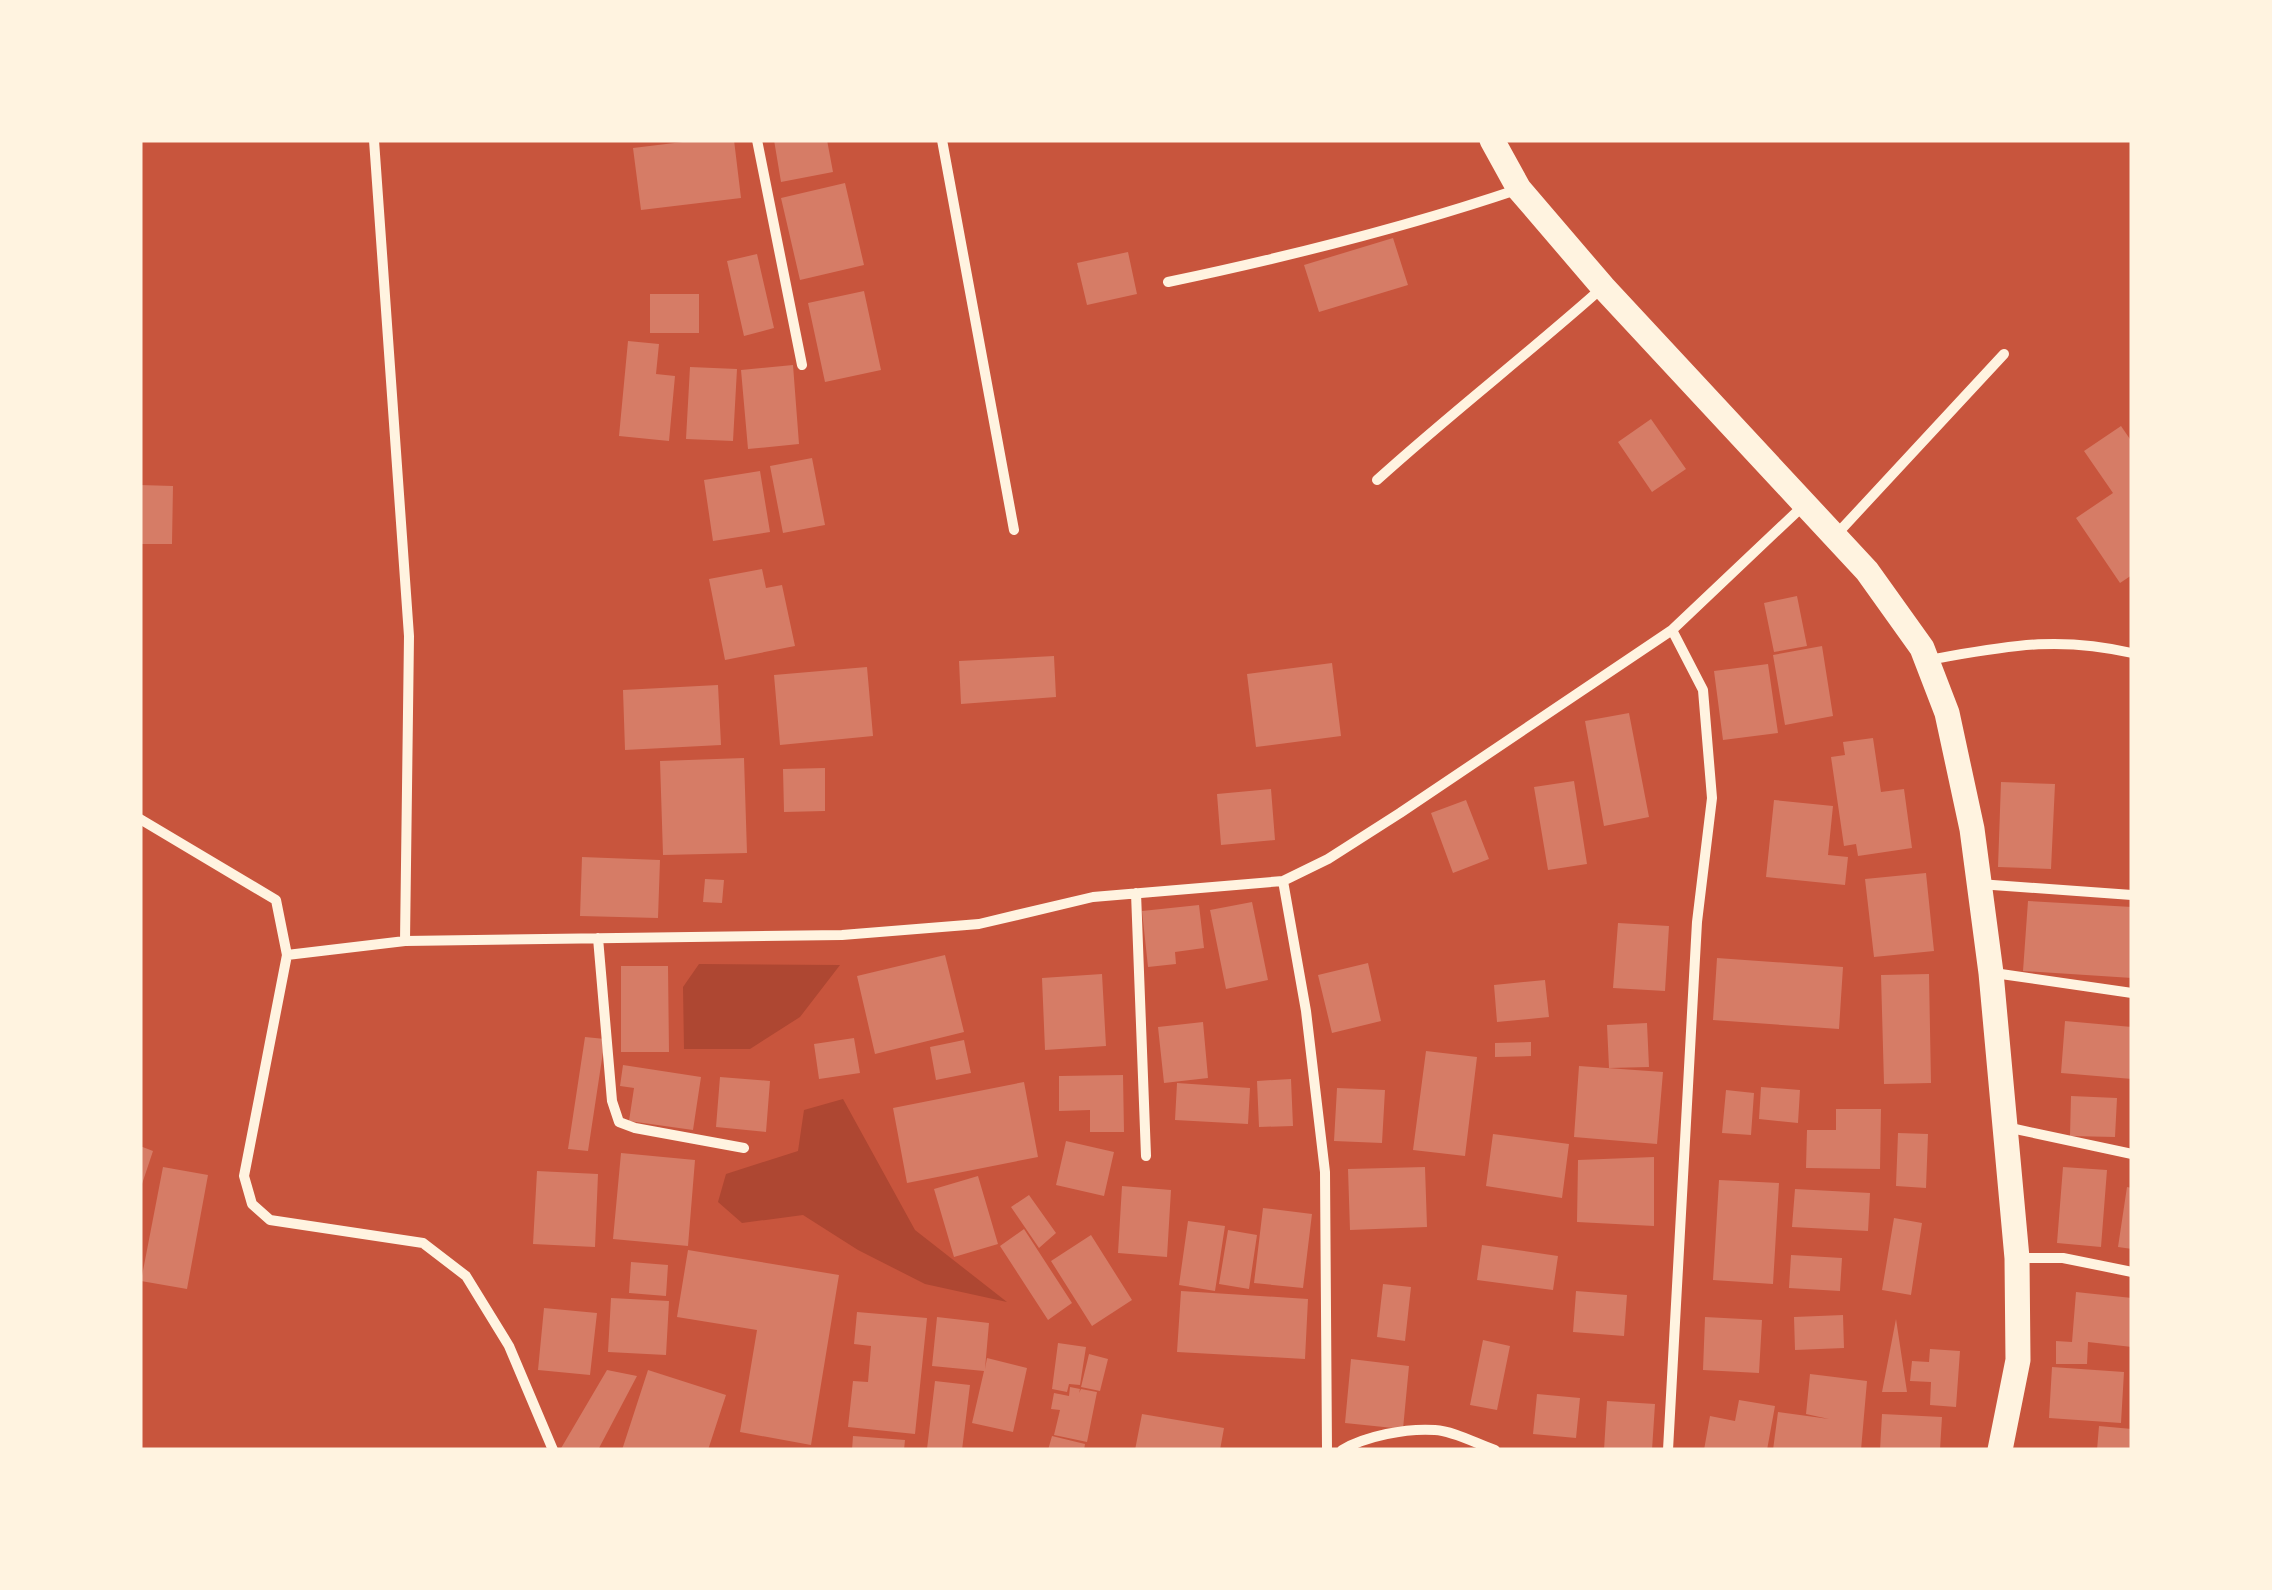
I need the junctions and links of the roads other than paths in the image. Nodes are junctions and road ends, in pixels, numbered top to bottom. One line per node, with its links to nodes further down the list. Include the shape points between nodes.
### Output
1 (374, 140): 23 (street, via 408,636)
2 (757, 140): 9 (street)
3 (942, 140): 12 (street)
4 (1492, 140): 5 (main road)
5 (1519, 188): 6 (street, via 1286,258); 7 (main road)
6 (1168, 282)
7 (1604, 287): 10 (street); 11 (main road)
8 (2004, 354): 13 (street)
9 (802, 365)
10 (1378, 480)
11 (1804, 504): 13 (main road); 14 (street)
12 (1014, 530)
13 (1836, 535): 16 (main road)
14 (1672, 630): 18 (street, via 1356,841); 37 (street, via 1703,690 1712,798 1697,922)
15 (2132, 653): 16 (street, via 2070,642)
16 (1926, 660): 19 (main road, via 1947,713)
17 (140, 819): 24 (street, via 276,900)
18 (1283, 881): 20 (street); 34 (street, via 1325,1172)
19 (1979, 884): 21 (street); 25 (main road)
20 (1136, 894): 22 (street, via 1093,897 979,924 842,936); 30 (street)
21 (2132, 895)
22 (598, 938): 23 (street); 28 (street, via 612,1101 620,1122)
23 (405, 941): 24 (street)
24 (287, 955): 33 (street, via 244,1176 252,1204 270,1220 423,1243 466,1276 509,1346)
25 (1991, 973): 26 (street); 27 (main road)
26 (2132, 993)
27 (2005, 1127): 29 (street); 31 (main road)
28 (744, 1148)
29 (2132, 1154)
30 (1146, 1156)
31 (2017, 1258): 32 (street, via 2064,1258); 38 (main road, via 2018,1360)
32 (2132, 1272)
33 (553, 1450)
34 (1327, 1450)
35 (1342, 1450): 36 (street, via 1391,1434 1436,1430)
36 (1496, 1450)
37 (1668, 1450)
38 (2000, 1450)

